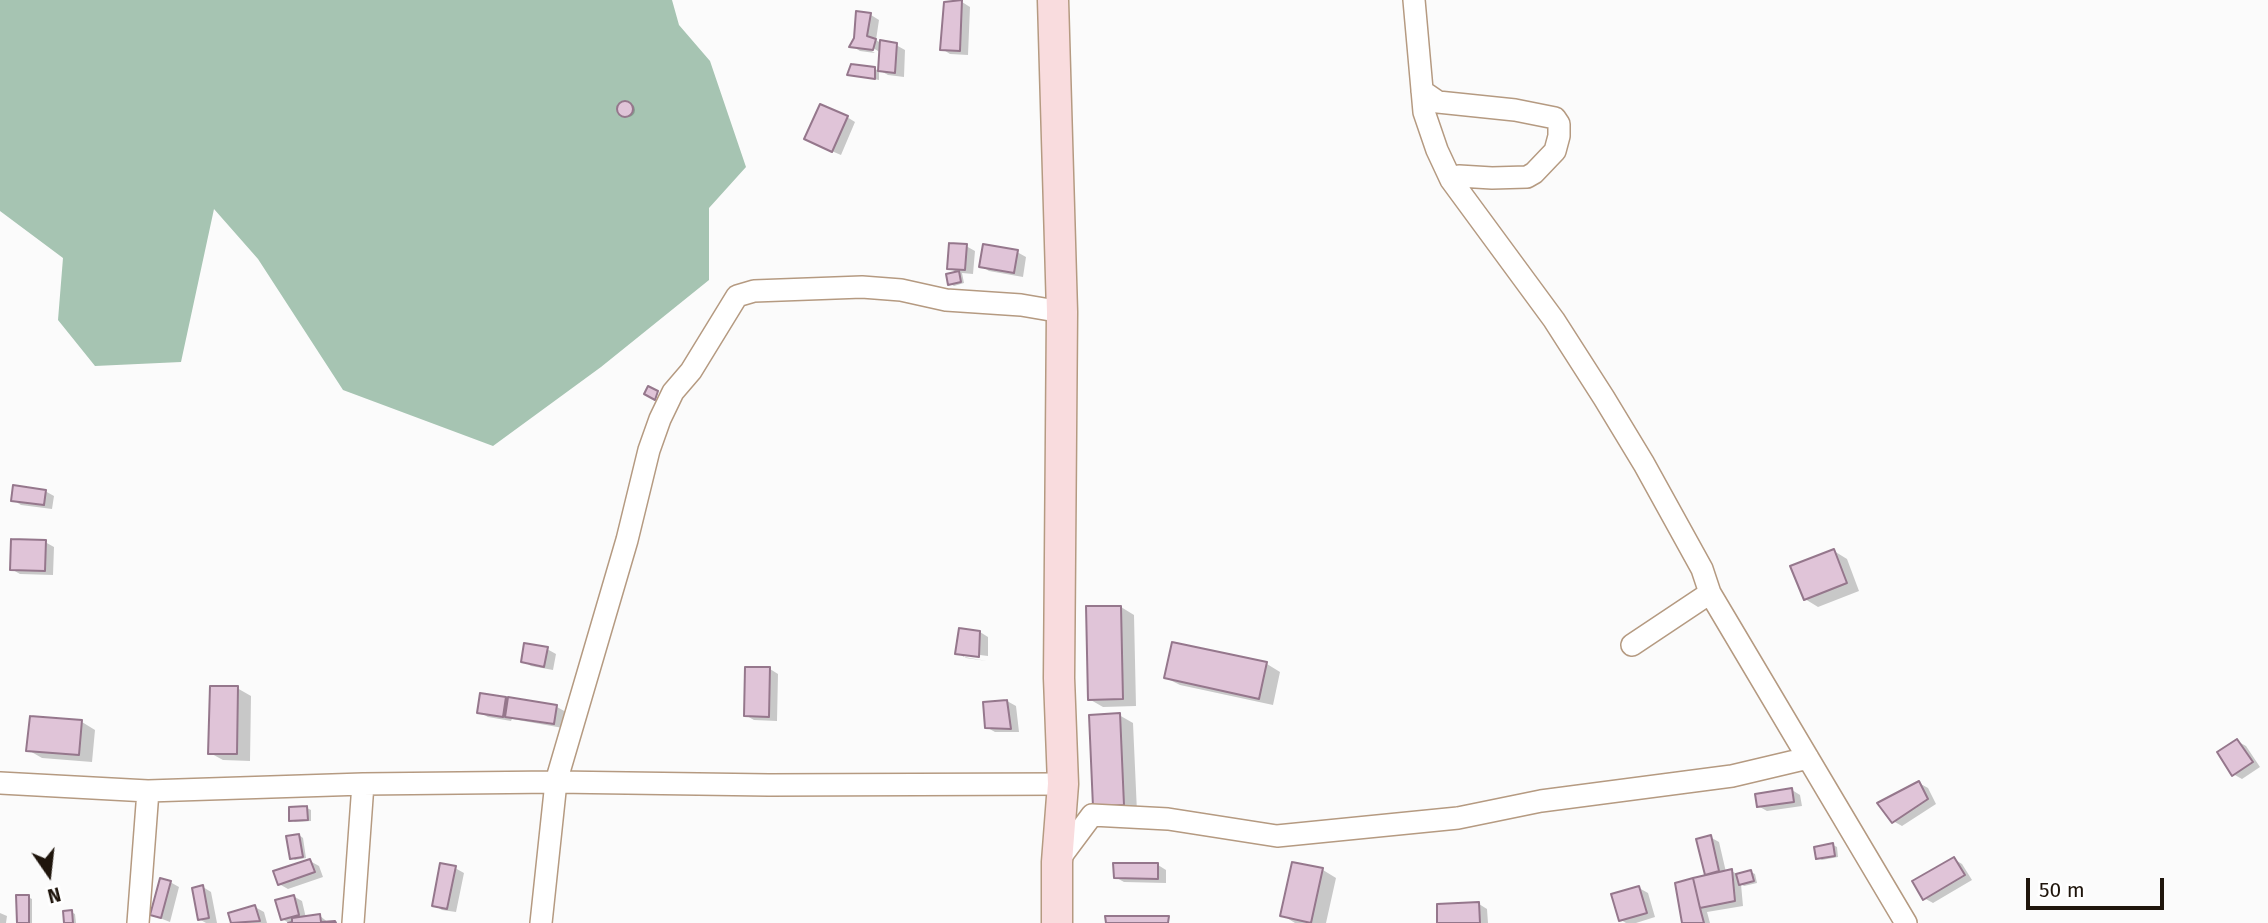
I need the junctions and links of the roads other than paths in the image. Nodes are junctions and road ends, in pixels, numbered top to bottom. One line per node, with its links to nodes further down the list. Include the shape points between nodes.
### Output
1 (1053, 0): 5 (main road)
2 (1414, 0): 3 (street)
3 (1422, 91): 4 (street, via 1424,112); 4 (street, via 1438,102 1555,118 1559,124 1555,152 1527,177 1459,176)
4 (1451, 180): 6 (street, via 1554,320 1604,398 1689,545)
5 (1062, 312): 9 (street, via 862,287 754,291 737,296 660,419); 12 (main road)
6 (1710, 593): 7 (street); 8 (street)
7 (1632, 645)
8 (1808, 758): 14 (street, via 1732,776 1541,801 1458,818 1277,836 1168,819 1092,815); 19 (street)
9 (556, 782): 11 (street); 12 (street); 17 (street)
10 (0, 783): 13 (street)
11 (363, 784): 13 (street); 16 (street)
12 (1062, 784): 14 (main road)
13 (148, 790): 15 (street)
14 (1057, 862): 18 (main road)
15 (138, 923)
16 (353, 923)
17 (541, 923)
18 (1058, 923)
19 (1906, 923)

